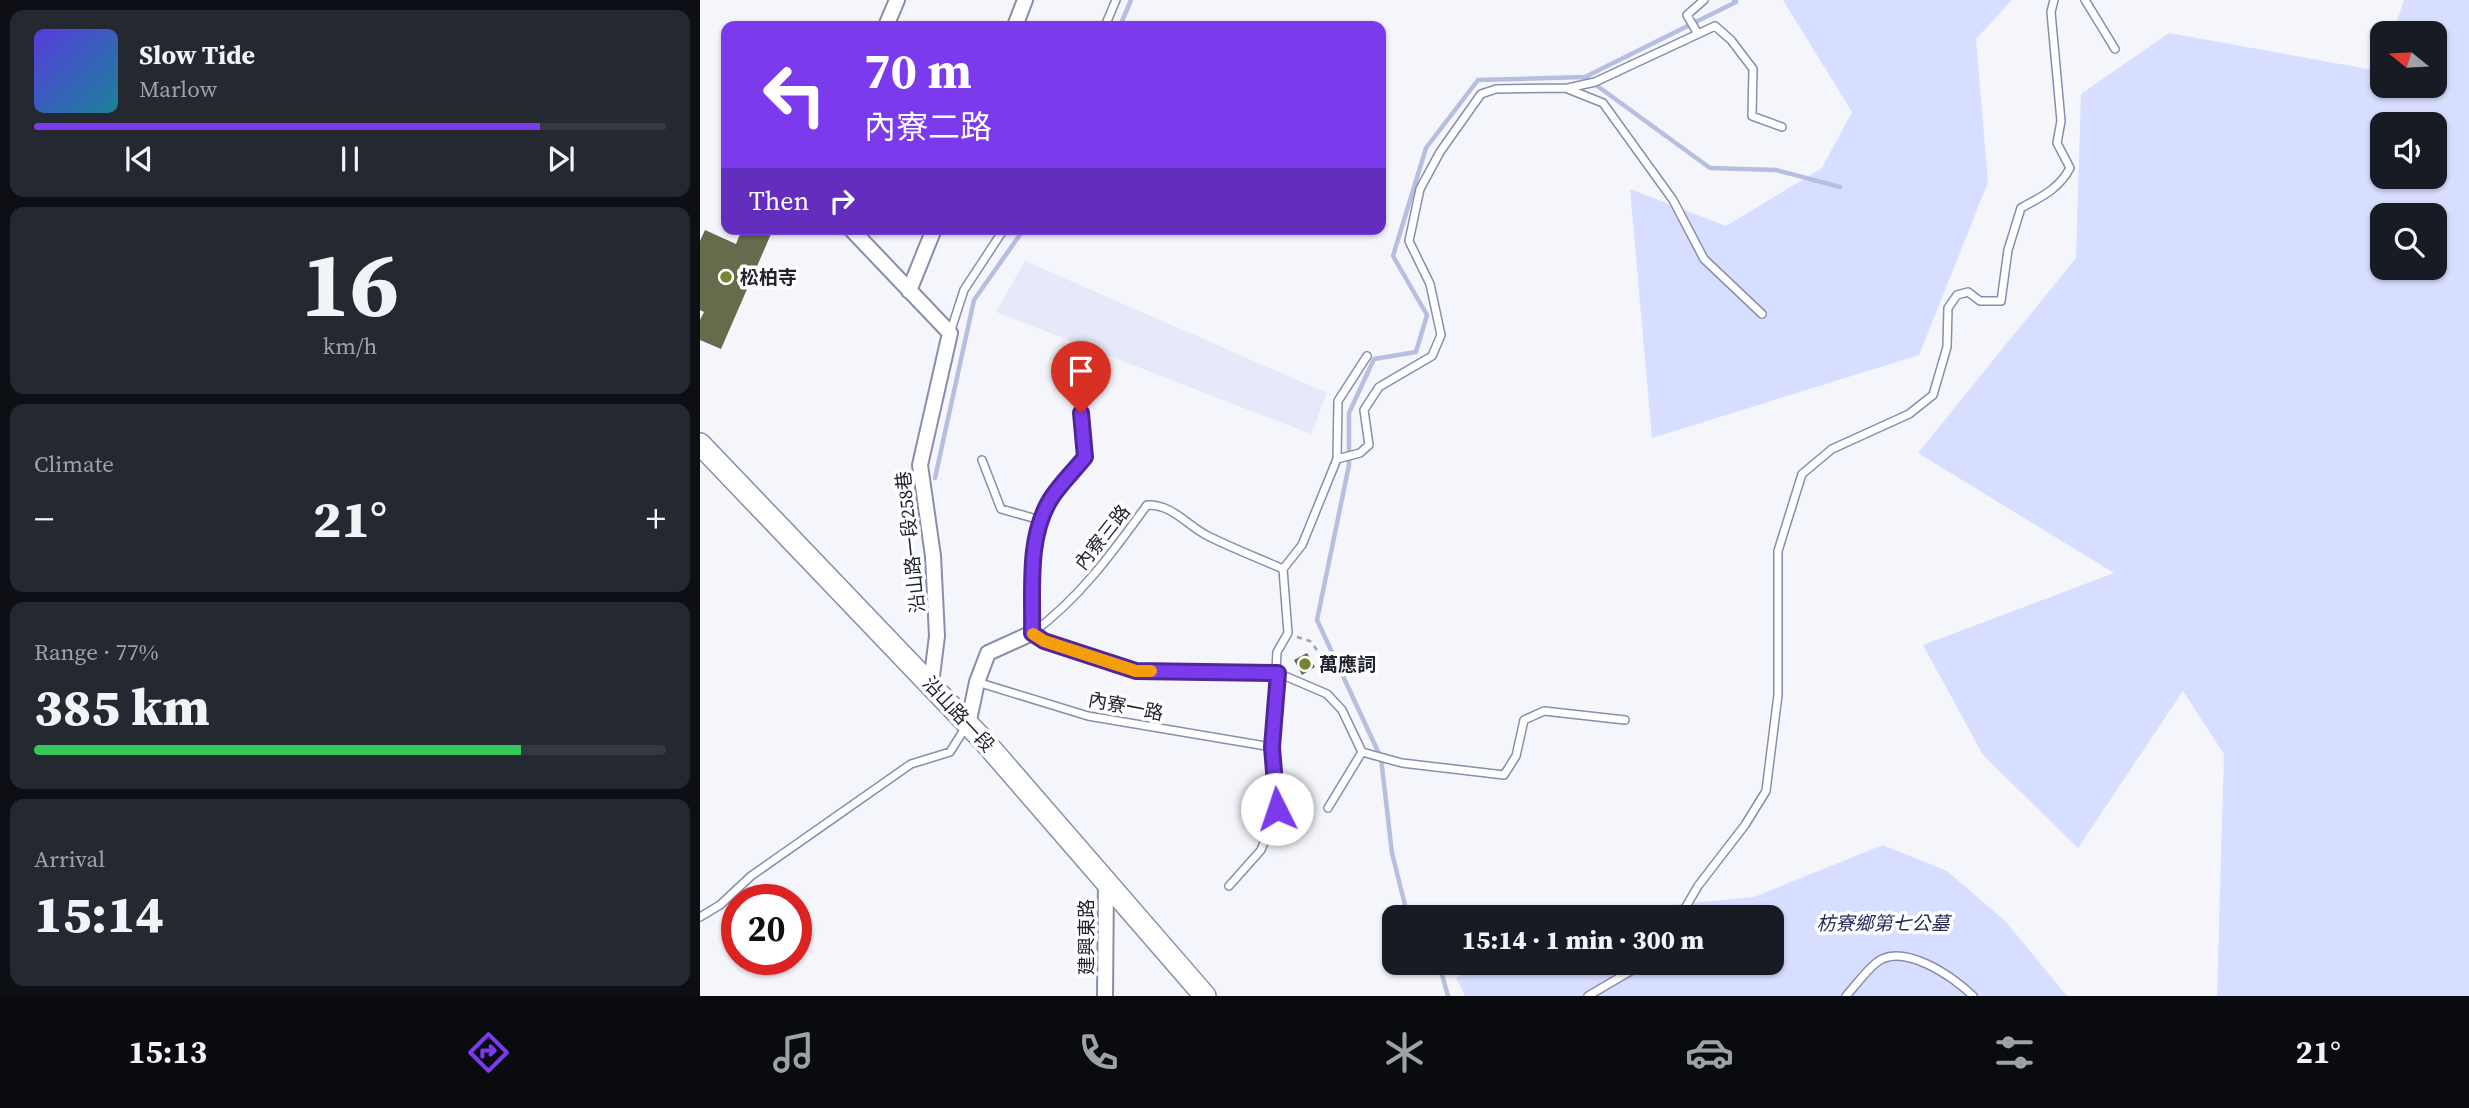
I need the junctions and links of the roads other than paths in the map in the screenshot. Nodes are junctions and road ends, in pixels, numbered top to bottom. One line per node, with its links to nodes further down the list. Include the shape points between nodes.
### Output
1 (897, 0): 7 (street)
2 (1026, 0): 8 (street)
3 (1116, 0): 9 (lane)
4 (1704, 0): 10 (lane, via 1687,15)
5 (2054, 0): 38 (lane, via 2051,12 2061,121 2057,143 2070,168 2050,193 2021,208 2008,250 2001,301 1980,301 1968,292 1957,295 1948,308 1947,347 1933,395 1909,414 1832,449 1802,474 1779,551 1778,695 1766,791)
6 (2085, 0): 11 (lane)
7 (888, 21)
8 (1017, 21)
9 (1107, 21)
10 (1696, 31): 12 (lane, via 1595,82); 13 (lane, via 1715,26 1731,40 1753,69 1752,116)
11 (2115, 49)
12 (1568, 88): 18 (lane, via 1603,103 1673,200 1704,259); 23 (lane, via 1496,89 1481,94 1440,152 1420,189 1409,241 1430,284 1441,335 1432,356 1379,387 1364,410 1369,445 1358,454)
13 (1782, 127)
14 (856, 235): 17 (street)
15 (932, 235): 17 (street)
16 (1000, 235): 19 (lane, via 964,290)
17 (909, 291): 19 (street)
18 (1762, 314)
19 (950, 333): 30 (street, 沿山路一段258巷, via 920,465 935,583 937,636)
20 (1367, 356): 23 (lane, via 1338,401)
21 (1079, 391): 25 (lane, via 1085,457 1051,498)
22 (700, 444): 30 (main road, 沿山路一段)
23 (1338, 459): 26 (lane, via 1302,545)
24 (982, 460): 25 (lane, via 1001,509)
25 (1040, 520): 27 (lane, via 1033,564)
26 (1283, 569): 27 (lane, 內寮三路, via 1204,535 1187,520 1156,505 1146,505 1073,598); 28 (lane, via 1287,633 1278,652)
27 (1032, 633): 28 (lane, via 1136,671); 29 (street, via 988,653)
28 (1278, 673): 33 (lane); 34 (lane, via 1327,694 1342,710)
29 (976, 682): 32 (street); 33 (lane, 內寮一路, via 1088,716)
30 (931, 684): 32 (main road, 沿山路一段)
31 (1625, 720): 34 (lane, via 1544,711 1524,720 1516,756 1504,775)
32 (968, 725): 36 (main road, 沿山路一段); 39 (lane, via 950,752 911,764)
33 (1272, 747): 37 (lane, via 1277,809 1261,850)
34 (1365, 753): 35 (lane)
35 (1328, 808)
36 (1106, 879): 41 (street, 建興東路); 42 (main road, 沿山路一段)
37 (1229, 886)
38 (1687, 905)
39 (700, 917)
40 (1624, 975): 43 (lane)
41 (1105, 996)
42 (1205, 996)
43 (1588, 996)
44 (1846, 996): 45 (lane, via 1877,961 1895,957 1947,972)
45 (1973, 996)

